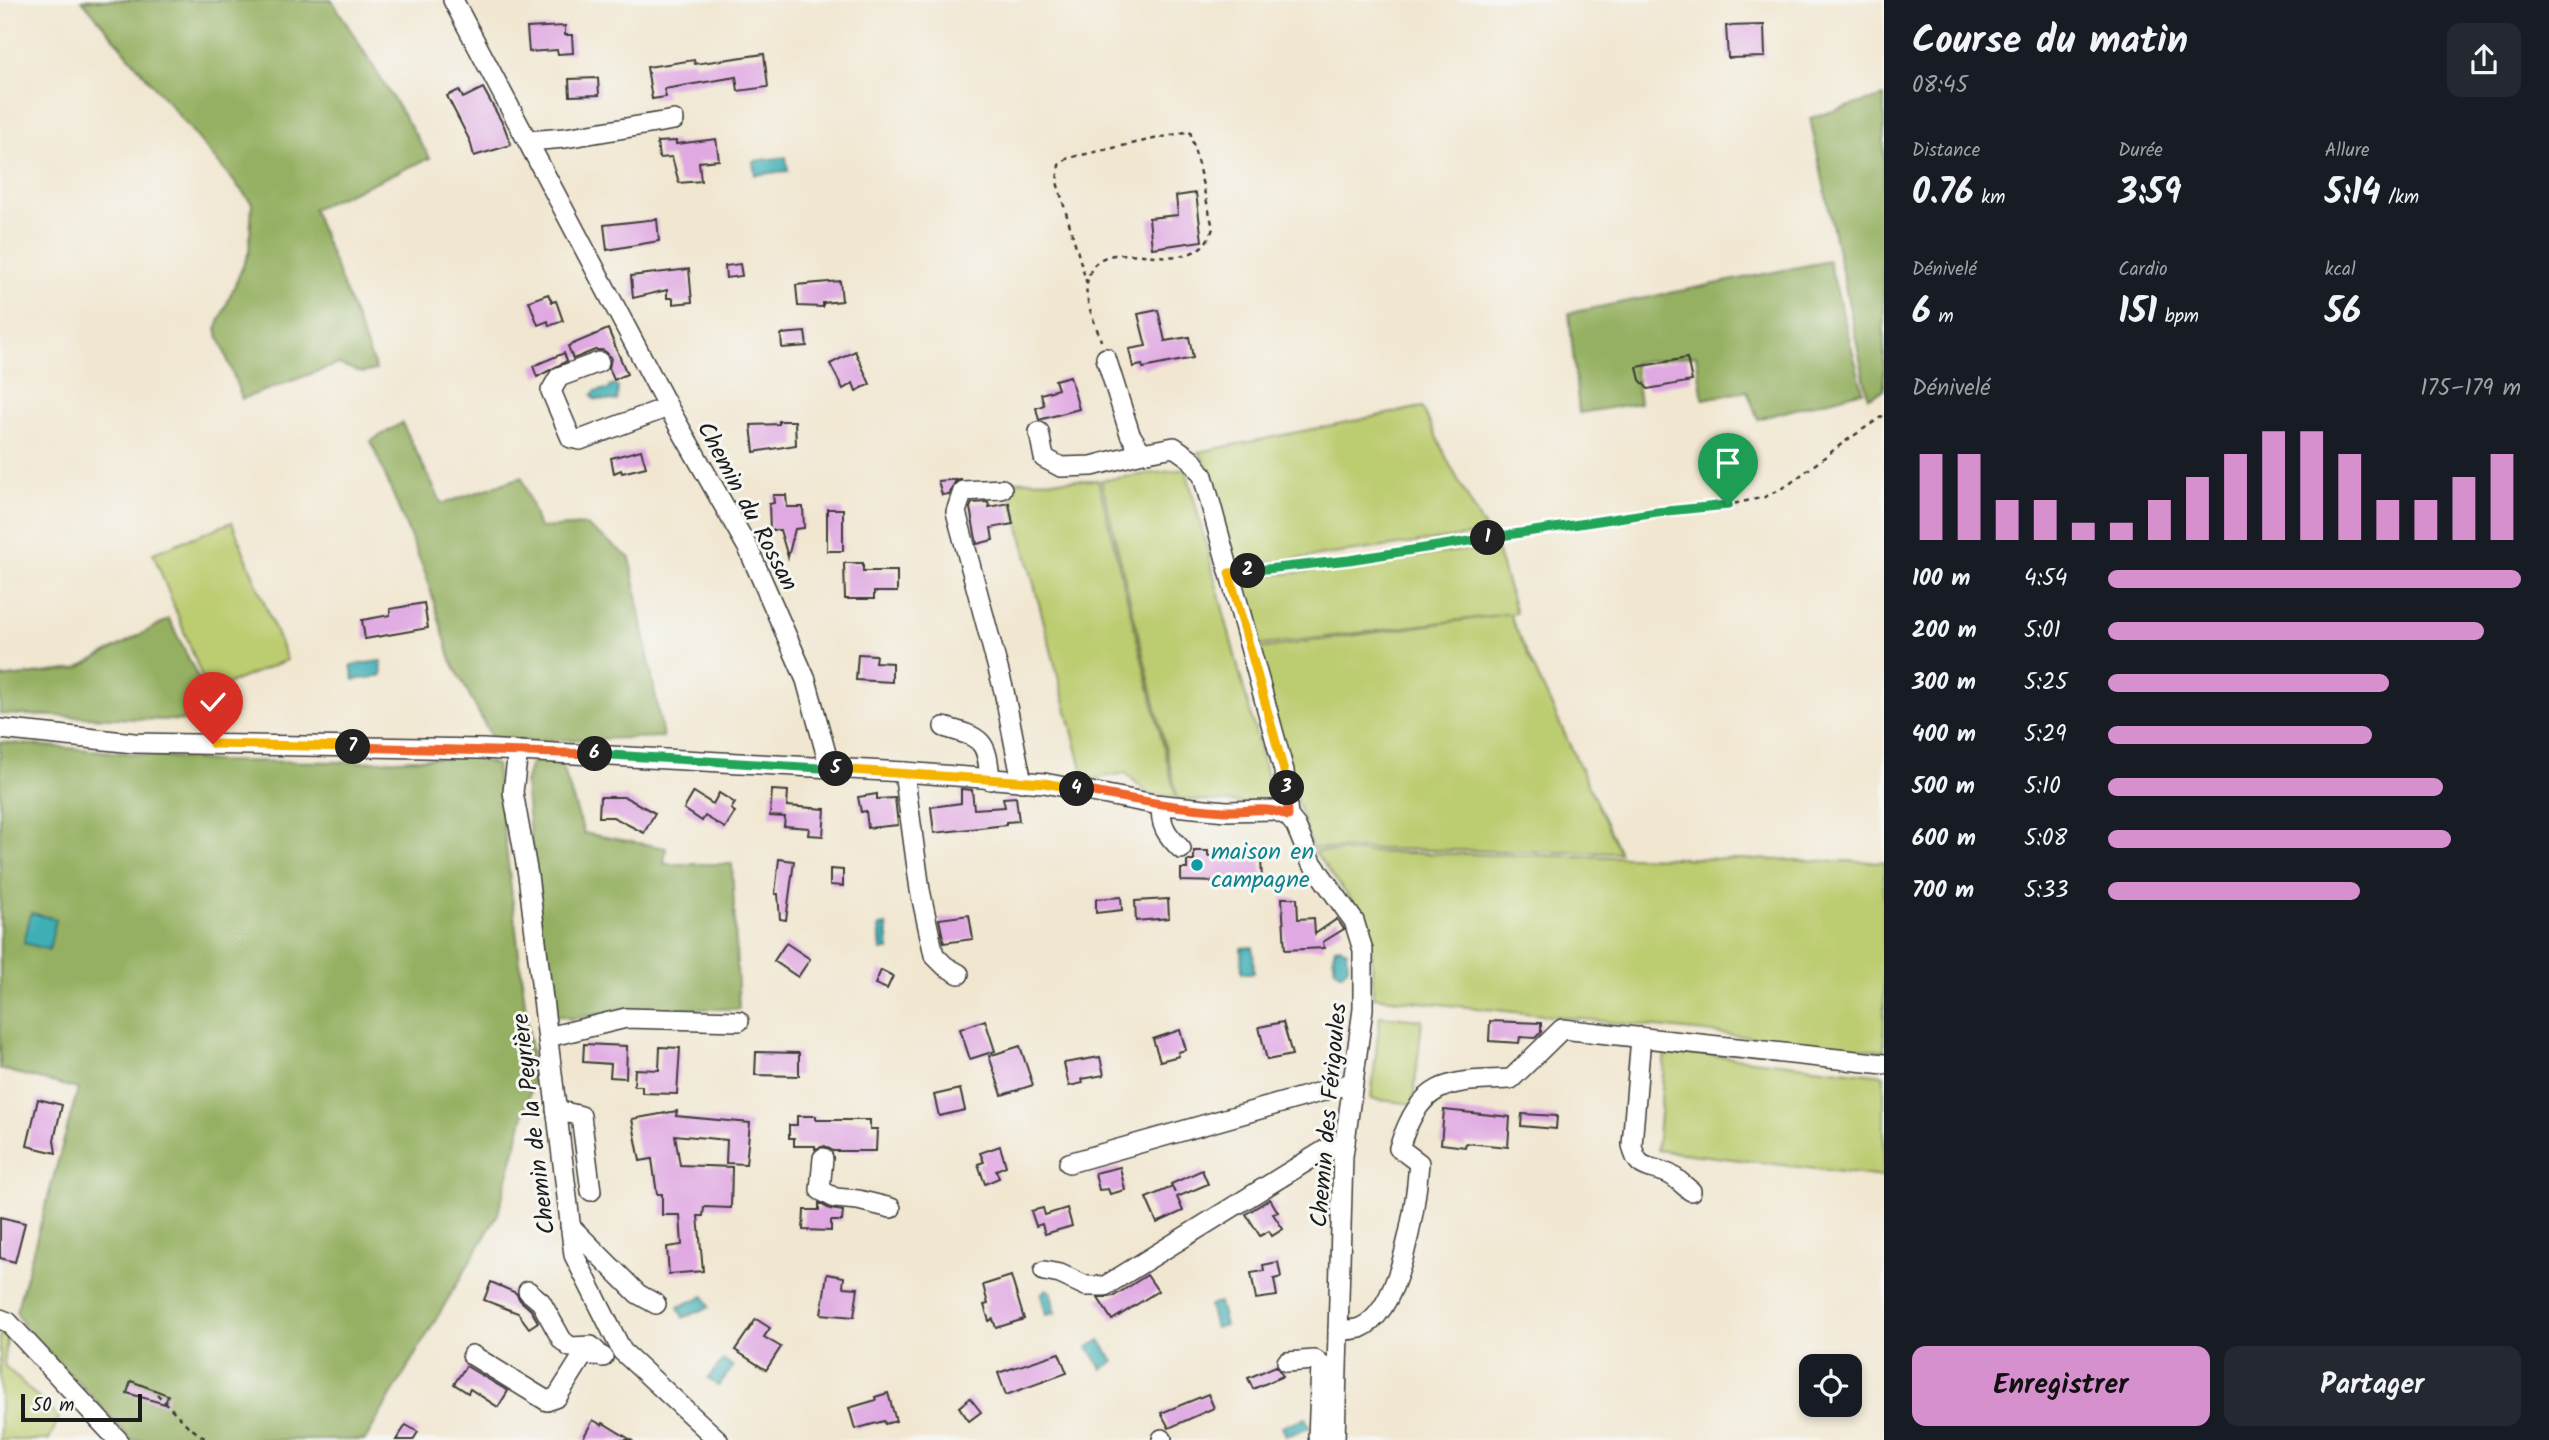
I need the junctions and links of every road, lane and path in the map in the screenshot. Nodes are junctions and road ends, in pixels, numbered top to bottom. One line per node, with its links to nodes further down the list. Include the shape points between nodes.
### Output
1 (453, 0): 3 (street, Chemin du Rossan)
2 (674, 120): 3 (street)
3 (528, 141): 7 (street, Chemin du Rossan)
4 (1087, 284): 4 (path, via 1092,268 1117,252 1149,258 1193,254 1209,241 1213,228 1190,131 1068,158 1059,165 1057,182); 5 (path)
5 (1106, 358): 10 (street, via 1130,434)
6 (599, 362): 7 (street, via 559,377 551,391 571,438 580,440)
7 (667, 407): 16 (street, Chemin du Rossan, via 748,548 806,680)
8 (1884, 415): 12 (path, via 1765,497 1349,560)
9 (1039, 432): 10 (street, via 1044,458 1061,467 1092,466)
10 (1142, 453): 12 (street, Chemin des Férigoules, via 1174,447 1191,459 1203,476)
11 (1002, 489): 19 (street, via 963,491 956,512 1004,691)
12 (1229, 573): 21 (street, Chemin des Férigoules, via 1284,771)
13 (944, 727): 18 (street, via 974,736 986,749)
14 (0, 729): 15 (street, via 134,743)
15 (518, 751): 16 (street); 25 (street, Chemin de la Peyrière, via 513,792)
16 (830, 768): 17 (street)
17 (904, 772): 18 (street); 23 (street, via 934,955)
18 (989, 780): 19 (street)
19 (1022, 782): 20 (street)
20 (1162, 805): 21 (street, via 1273,810); 22 (street, via 1160,819)
21 (1288, 816): 28 (street, Chemin des Férigoules, via 1310,860 1354,921 1363,950 1363,1009)
22 (1181, 849)
23 (960, 974)
24 (739, 1020): 25 (street, via 626,1018)
25 (548, 1037): 29 (street, Chemin de la Peyrière)
26 (1641, 1037): 27 (street); 34 (street, via 1632,1145 1635,1158 1642,1166 1671,1175); 41 (street, via 1562,1029 1511,1079 1459,1081 1432,1090 1406,1127 1399,1149 1419,1163 1416,1205 1393,1288 1361,1328)
27 (1884, 1064)
28 (1352, 1083): 30 (street, Chemin des Férigoules); 32 (street)
29 (556, 1110): 33 (street, via 581,1116); 36 (street, Chemin de la Peyrière)
30 (1345, 1143): 37 (street, via 1325,1150 1105,1286 1086,1286); 41 (street, Chemin des Férigoules)
31 (823, 1158): 35 (street, via 820,1190 835,1198)
32 (1069, 1163)
33 (591, 1191)
34 (1691, 1192)
35 (891, 1208)
36 (570, 1226): 39 (street, via 638,1294); 48 (street, Chemin de la Peyrière, via 574,1255 622,1351)
37 (1044, 1270)
38 (528, 1291): 42 (street, via 541,1302 562,1340 570,1347 591,1346 603,1357 584,1354 557,1397 547,1401)
39 (656, 1304)
40 (0, 1319): 46 (street, via 8,1322)
41 (1338, 1330): 45 (street, Chemin des Férigoules)
42 (472, 1355)
43 (1287, 1362): 45 (street, via 1315,1360 1321,1366)
44 (157, 1394): 47 (path)
45 (1324, 1438)
46 (118, 1440)
47 (207, 1440)
48 (718, 1440)

